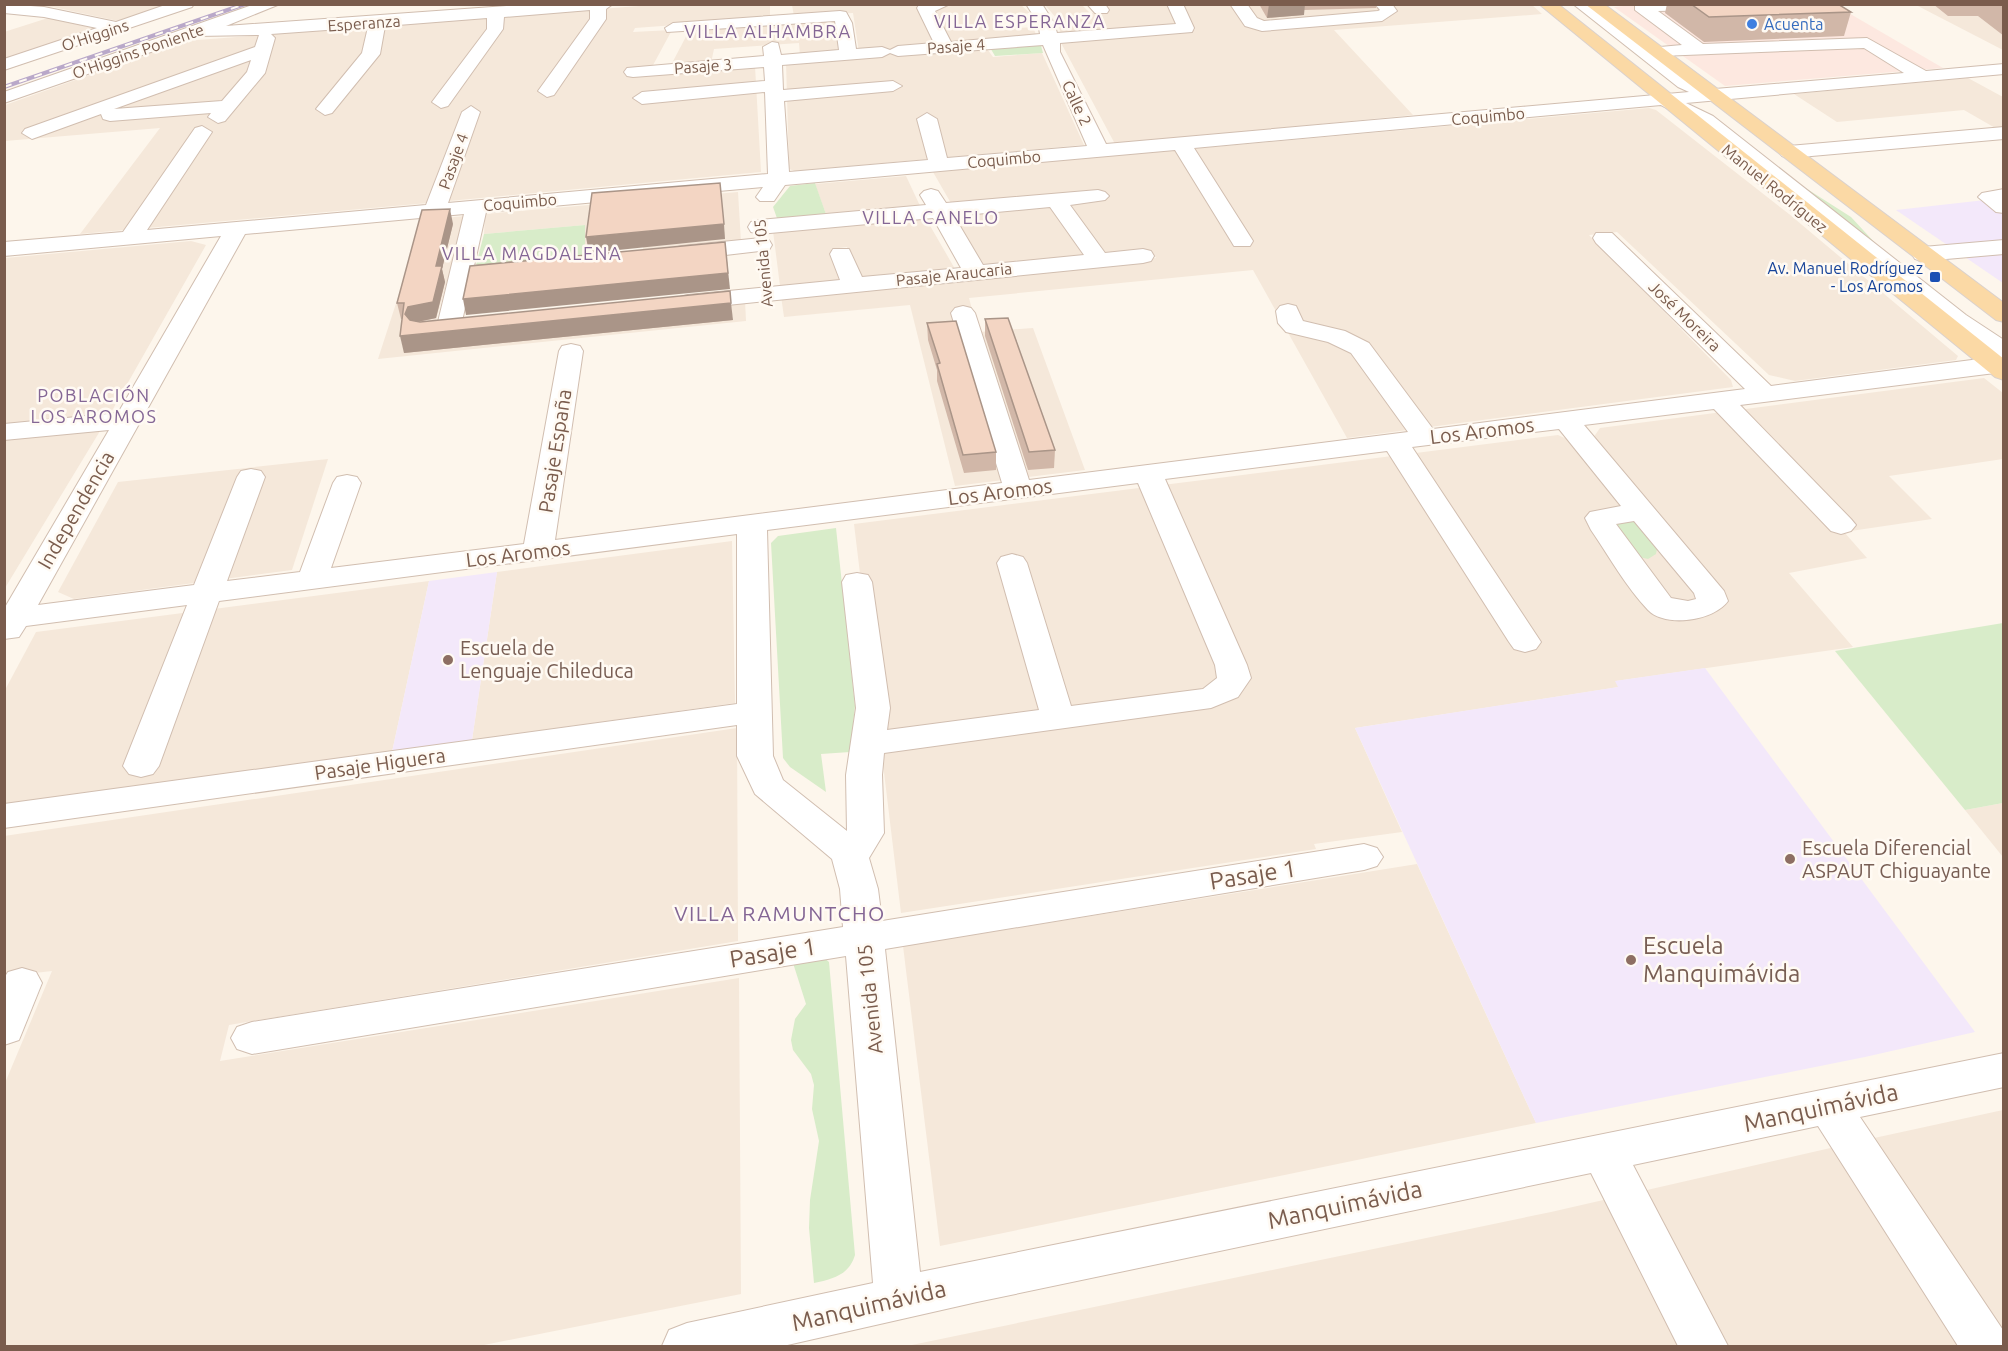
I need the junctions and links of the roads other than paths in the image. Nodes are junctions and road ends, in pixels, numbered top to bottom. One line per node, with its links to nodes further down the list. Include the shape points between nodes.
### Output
1 (186, 4): 20 (street, O'Higgins)
2 (272, 4): 22 (street, O'Higgins Poniente)
3 (605, 4): 11 (street, Esperanza)
4 (1034, 4): 25 (street, Calle 2, via 1044,18)
5 (1175, 4): 25 (street, via 1186,28)
6 (1238, 4): 7 (street, via 1251,22 1263,26 1377,17 1388,13)
7 (1383, 4)
8 (1581, 4): 43 (street, via 1684,84)
9 (1593, 4): 29 (main road, Manuel Rodríguez)
10 (1732, 4): 27 (street, via 1641,8)
11 (598, 5): 15 (street, Esperanza); 41 (street, via 598,19)
12 (934, 6): 24 (street)
13 (4, 8): 17 (street)
14 (1555, 8): 46 (main road, Manuel Rodríguez)
15 (507, 9): 18 (street, Esperanza); 47 (street)
16 (783, 12): 32 (street, via 840,16); 34 (street, via 677,28)
17 (55, 14): 19 (street); 20 (street)
18 (377, 22): 21 (street, Esperanza); 48 (street, via 371,54)
19 (15, 26)
20 (118, 27): 33 (street, O'Higgins)
21 (266, 30): 22 (street, Esperanza); 28 (street)
22 (194, 31): 44 (street, O'Higgins Poniente)
23 (795, 45): 31 (street)
24 (945, 47): 25 (street, Pasaje 4); 30 (street, Pasaje 4)
25 (1053, 48): 56 (street, Calle 2)
26 (738, 49): 31 (street)
27 (1699, 49): 29 (street); 38 (street, via 1867,43)
28 (264, 50): 50 (street); 50 (street, via 256,73 223,111)
29 (1655, 51): 43 (main road, Manuel Rodríguez)
30 (890, 52): 32 (street, Pasaje 3)
31 (773, 54): 32 (street, Pasaje 3); 34 (street, Pasaje 3); 42 (street)
32 (848, 55)
33 (4, 65)
34 (663, 69): 36 (street, Pasaje 3)
35 (2004, 69): 37 (street, Coquimbo)
36 (633, 72)
37 (1964, 72): 38 (street, Coquimbo); 40 (street)
38 (1922, 76): 43 (street, Coquimbo)
39 (892, 86): 42 (street)
40 (1994, 88)
41 (547, 91)
42 (774, 91): 45 (street); 60 (street)
43 (1713, 95): 46 (street, Coquimbo); 57 (main road, Manuel Rodríguez)
44 (4, 98)
45 (642, 98)
46 (1667, 101): 55 (street, Coquimbo); 92 (main road, Manuel Rodríguez)
47 (441, 102)
48 (325, 109)
49 (471, 112): 67 (street, Pasaje 4)
50 (71, 118): 53 (street)
51 (927, 118): 58 (street)
52 (202, 132): 70 (street)
53 (32, 133)
54 (2004, 133): 57 (street)
55 (1181, 143): 56 (street, Coquimbo); 72 (street)
56 (1098, 150): 58 (street, Coquimbo)
57 (1789, 152): 63 (main road, Manuel Rodríguez)
58 (939, 165): 59 (street, Coquimbo)
59 (915, 167): 60 (street, Coquimbo); 68 (street)
60 (779, 179): 65 (street, Coquimbo); 82 (street, Avenida 105, via 759,210)
61 (2004, 195): 66 (street, via 1989,197)
62 (1098, 196): 64 (street)
63 (1847, 197): 79 (main road, Manuel Rodríguez); 92 (street, via 1903,266)
64 (1056, 200): 68 (street); 78 (street)
65 (477, 206): 67 (street, Coquimbo); 84 (street)
66 (2004, 207)
67 (435, 210): 69 (street, Coquimbo)
68 (940, 211): 82 (street); 83 (street)
69 (237, 228): 70 (street, Coquimbo); 95 (street, Independencia)
70 (130, 238): 74 (street, Coquimbo)
71 (1604, 238): 93 (street, José Moreira)
72 (1242, 241)
73 (2004, 247): 79 (street)
74 (4, 249)
75 (841, 254): 85 (street)
76 (665, 255): 82 (street)
77 (1143, 256): 78 (street, Pasaje Araucaria)
78 (1099, 260): 83 (street, Pasaje Araucaria)
79 (1930, 260): 81 (street); 89 (main road, Manuel Rodríguez)
80 (530, 268): 84 (street)
81 (2004, 268)
82 (763, 270): 85 (street, Pasaje Araucaria); 86 (street)
83 (975, 272): 85 (street, Pasaje Araucaria)
84 (462, 274): 90 (street, via 461,325)
85 (853, 284)
86 (668, 304)
87 (1288, 311): 98 (street, via 1295,327 1336,336 1360,348)
88 (963, 313): 103 (street)
89 (2004, 315)
90 (423, 329)
91 (571, 351): 107 (street, Pasaje España)
92 (2001, 358): 93 (street, Los Aromos)
93 (1765, 394): 94 (street, Los Aromos)
94 (1720, 400): 96 (street, Los Aromos); 106 (street)
95 (128, 420): 97 (street); 112 (street, Independencia)
96 (1566, 420): 98 (street, Los Aromos); 104 (street)
97 (4, 432)
98 (1426, 438): 99 (street, Los Aromos)
99 (1395, 442): 100 (street, Los Aromos); 113 (street)
100 (1148, 473): 103 (street, Los Aromos); 115 (street, via 1234,678 1226,690 1210,698)
101 (251, 477): 111 (street)
102 (347, 483): 109 (street)
103 (1018, 490): 105 (street, Los Aromos)
104 (1642, 511)
105 (752, 524): 107 (street, Los Aromos); 114 (street, Avenida 105)
106 (1841, 525)
107 (538, 551): 109 (street, Los Aromos)
108 (1012, 563): 115 (street)
109 (312, 580): 111 (street, Los Aromos)
110 (856, 582): 116 (street, via 873,696)
111 (208, 593): 112 (street, Los Aromos); 117 (street)
112 (8, 625)
113 (1525, 642)
114 (755, 712): 118 (street, Pasaje Higuera); 120 (street, Avenida 105, via 755,756 768,786 829,833)
115 (1058, 719): 116 (street)
116 (868, 744): 120 (street, via 864,775 866,833)
117 (141, 766)
118 (4, 816)
119 (1364, 857): 121 (street, Pasaje 1)
120 (850, 858): 121 (street, Avenida 105, via 859,889)
121 (864, 939): 122 (street, Pasaje 1); 126 (street, Avenida 105)
122 (252, 1038)
123 (2004, 1070): 124 (street, Manquimávida)
124 (1828, 1106): 125 (street, Manquimávida); 130 (street)
125 (1603, 1152): 126 (street, Manquimávida); 129 (street)
126 (899, 1299): 127 (street, Manquimávida)
127 (794, 1335): 128 (street, Manquimávida)
128 (687, 1347)
129 (1703, 1347)
130 (1985, 1347)

